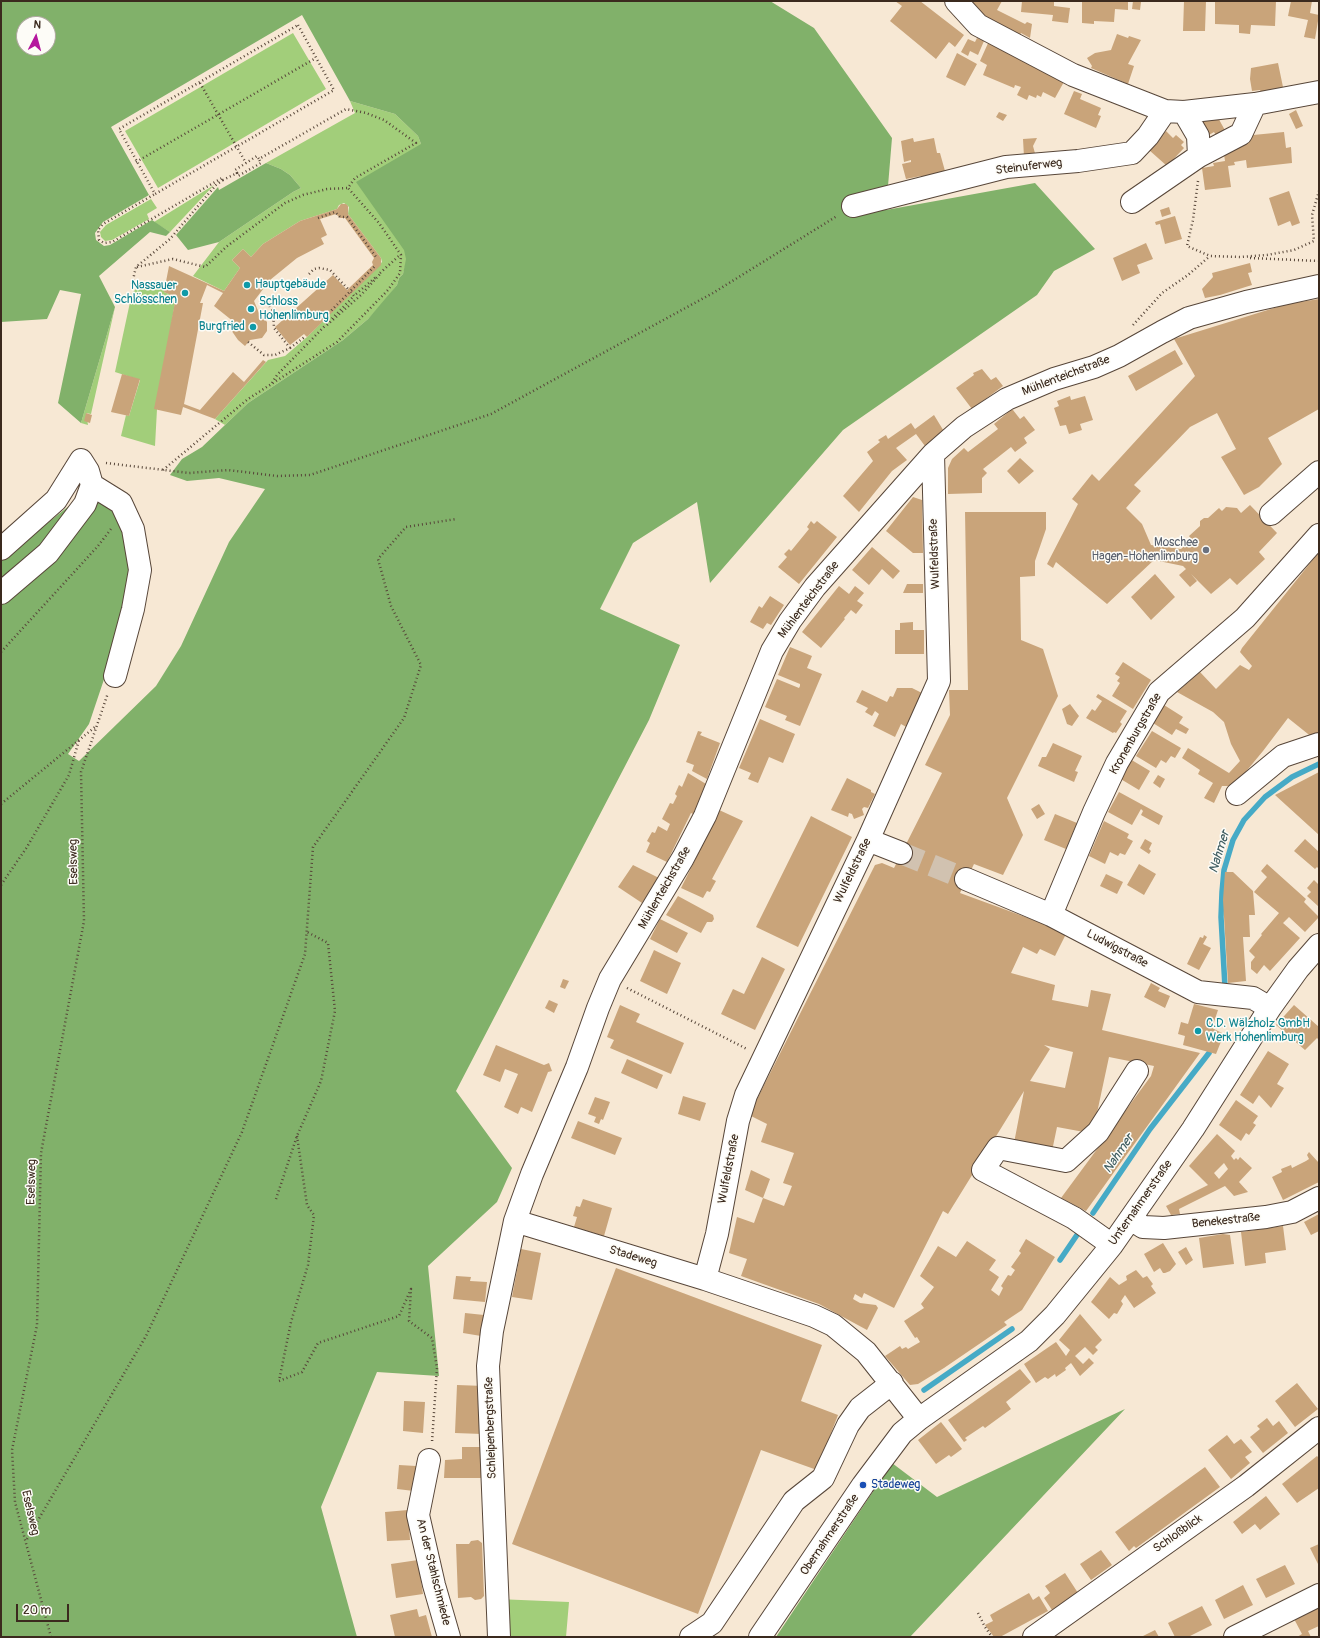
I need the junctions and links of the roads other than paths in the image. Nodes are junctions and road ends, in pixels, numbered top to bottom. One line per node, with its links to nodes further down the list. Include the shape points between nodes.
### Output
1 (956, 1): 4 (street, via 978,25 1073,75)
2 (1319, 92): 3 (street)
3 (1255, 104): 4 (street); 5 (street, via 1241,134)
4 (1175, 111): 5 (street, via 1198,136); 7 (street, Steinuferweg, via 1132,153 1006,168)
5 (1199, 156): 6 (street)
6 (1132, 202)
7 (853, 206)
8 (1319, 286): 9 (street, Mühlenteichstraße, via 1189,318 1120,356 1007,399 964,427)
9 (933, 454): 19 (street, Wulfeldstraße, via 938,681); 28 (street, Mühlenteichstraße, via 815,587 772,651 705,816 683,858 610,979)
10 (1319, 472): 12 (street)
11 (92, 485): 14 (street, via 88,470 81,460 56,500); 15 (street, via 84,504 48,553); 16 (street, via 121,503 133,529 140,570 133,609)
12 (1271, 514)
13 (1319, 535): 22 (street, Kronenburgstraße, via 1245,618 1159,692 1117,763)
14 (1, 549)
15 (1, 593)
16 (115, 676)
17 (1319, 744): 18 (street, via 1283,756)
18 (1237, 794)
19 (868, 840): 20 (street); 30 (street, Wulfeldstraße, via 746,1095 738,1121 717,1234)
20 (901, 853)
21 (966, 879): 22 (street, Ludwigstraße)
22 (1051, 915): 24 (street, Ludwigstraße, via 1198,992 1253,998)
23 (1319, 945): 24 (street, Unternahmerstraße)
24 (1270, 1008): 27 (street, Unternahmerstraße, via 1193,1129)
25 (1137, 1070): 29 (street, via 1098,1132 1066,1161 998,1148 983,1170 1074,1218)
26 (1319, 1198): 27 (street, Benekestraße, via 1292,1212 1258,1218 1164,1228 1143,1228)
27 (1131, 1219): 29 (street, Unternahmerstraße)
28 (515, 1221): 30 (street, Stadeweg); 37 (street, Schleipenbergstraße, via 495,1316 488,1366)
29 (1112, 1245): 32 (street, Unternahmerstraße, via 1034,1337)
30 (705, 1279): 31 (street, Stadeweg, via 814,1316 833,1325 866,1352)
31 (892, 1383): 32 (street, Stadeweg); 38 (street, via 860,1408 848,1425 823,1478 794,1501 712,1623)
32 (919, 1419): 39 (street, Obernahmerstraße, via 902,1433 863,1485)
33 (1319, 1428): 40 (street, Schloßblick, via 1246,1486)
34 (429, 1460): 36 (street, An der Stahlschmiede, via 418,1515)
35 (1319, 1595): 41 (street)
36 (449, 1637)
37 (498, 1637)
38 (691, 1637)
39 (760, 1637)
40 (1034, 1637)
41 (1235, 1637)

